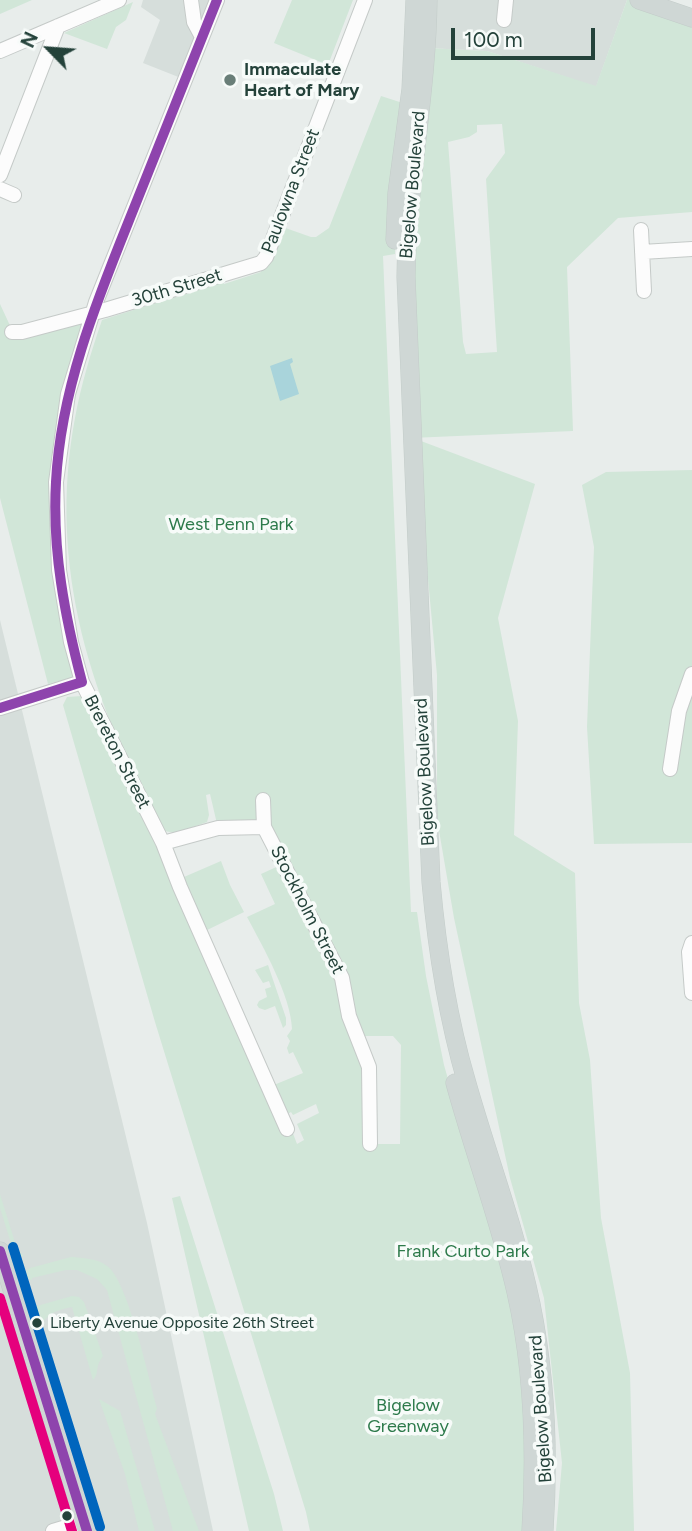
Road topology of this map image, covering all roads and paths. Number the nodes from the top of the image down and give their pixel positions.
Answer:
1 (119, 0) edge
2 (192, 0) edge
3 (365, 0) edge
4 (415, 0) edge
5 (428, 0) edge
6 (506, 0) edge
7 (639, 0) edge
8 (217, 1) edge
9 (692, 18) edge
10 (504, 20) dead end
11 (58, 26) junction
12 (202, 37) junction
13 (0, 51) edge
14 (0, 175) edge
15 (641, 230) dead end
16 (692, 249) edge
17 (642, 252) junction
18 (261, 264) joint
19 (644, 291) dead end
20 (93, 313) junction
21 (12, 332) dead end
22 (692, 674) edge
23 (82, 682) junction
24 (0, 708) edge
25 (670, 769) dead end
26 (263, 800) dead end
27 (264, 827) junction
28 (163, 843) junction
29 (692, 943) edge
30 (692, 993) edge
31 (287, 1129) dead end
32 (370, 1144) dead end
33 (0, 1251) edge
34 (8, 1302) edge
35 (85, 1526) edge
36 (53, 1531) edge
37 (531, 1531) edge
38 (544, 1531) edge

1 - 11 street
2 - 8 street
2 - 12 street
3 - 18 street, Paulowna Street
4 - 37 main road, Bigelow Boulevard
5 - 38 main road, Bigelow Boulevard
6 - 10 street
7 - 9 main road
8 - 12 street, Brereton Street
11 - 13 street
11 - 14 street
12 - 20 street, Brereton Street
15 - 17 street
16 - 17 street
17 - 19 street
18 - 20 street, 30th Street
20 - 21 street, 30th Street
20 - 23 street, Brereton Street
22 - 25 street
23 - 24 street
23 - 28 street, Brereton Street
26 - 27 street, Stockholm Street
27 - 28 street
27 - 32 street, Stockholm Street
28 - 31 street, Brereton Street
29 - 30 street
33 - 34 main road
34 - 35 main road
35 - 36 street

